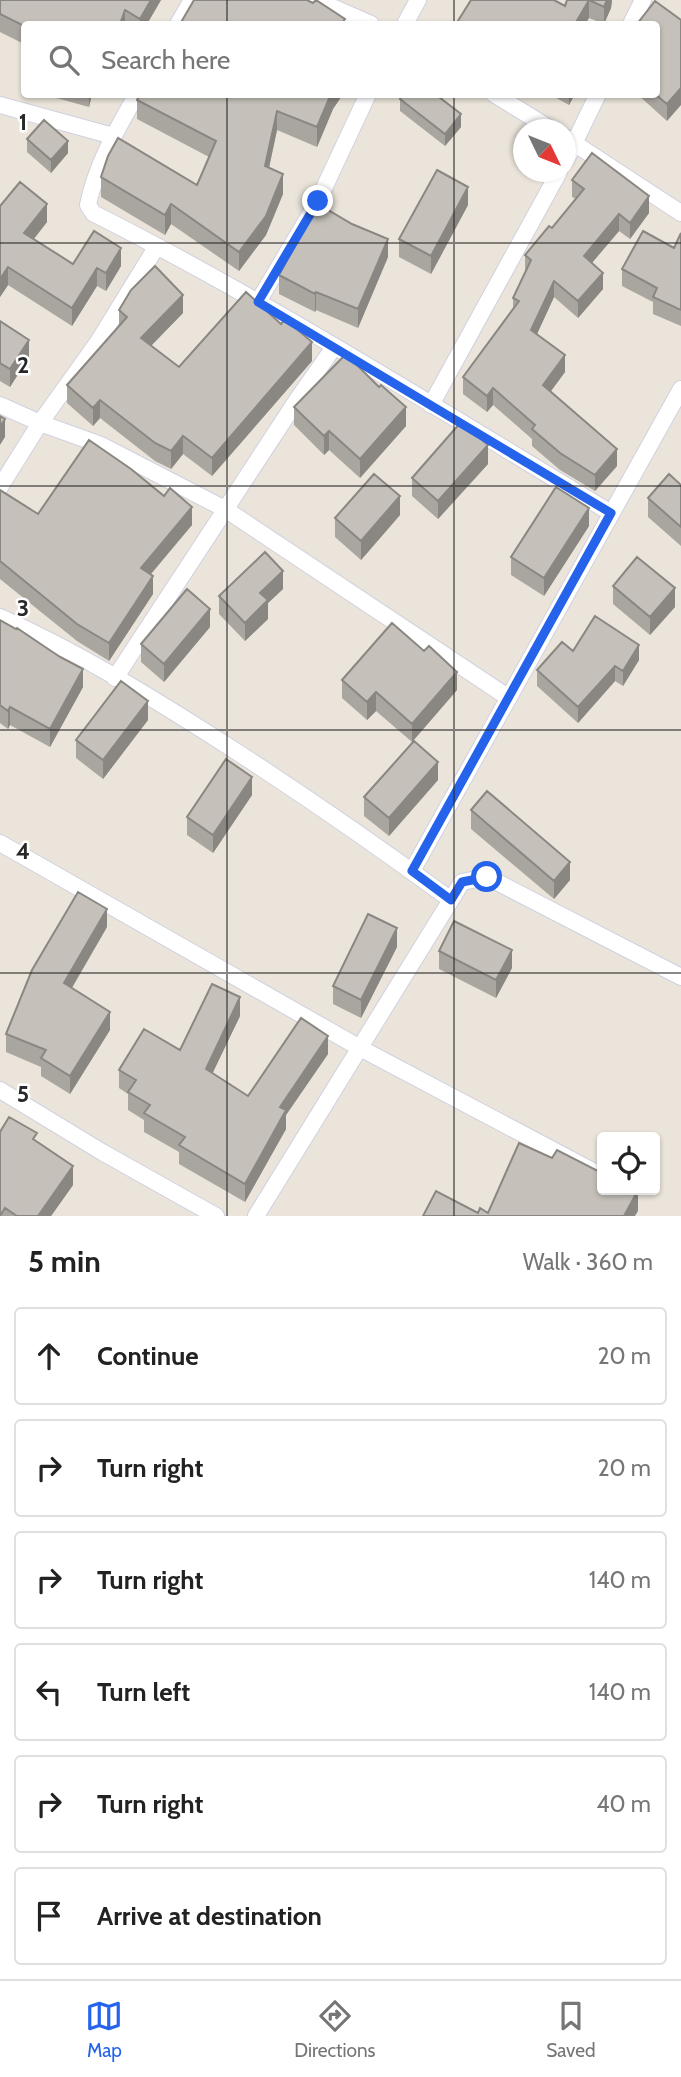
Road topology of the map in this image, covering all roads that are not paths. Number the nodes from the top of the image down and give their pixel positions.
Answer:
1 (192, 0) edge
2 (316, 0) edge
3 (418, 0) edge
4 (643, 0) edge
5 (180, 21) edge
6 (364, 21) edge
7 (407, 21) edge
8 (632, 21) edge
9 (135, 98) edge
10 (366, 98) edge
11 (500, 98) edge
12 (596, 98) edge
13 (0, 106) edge
14 (534, 119) edge
15 (576, 131) edge
16 (113, 136) junction
17 (576, 145) edge
18 (554, 182) edge
19 (681, 213) edge
20 (158, 246) junction
21 (258, 302) junction
22 (334, 347) junction
23 (681, 389) edge
24 (0, 405) edge
25 (431, 405) junction
26 (40, 423) junction
27 (0, 487) edge
28 (225, 509) junction
29 (611, 513) junction
30 (0, 617) edge
31 (115, 678) junction
32 (509, 698) junction
33 (0, 843) edge
34 (412, 871) junction
35 (451, 900) junction
36 (681, 977) edge
37 (360, 1048) junction
38 (0, 1090) edge
39 (597, 1173) edge
40 (192, 1210) edge
41 (216, 1216) edge
42 (256, 1216) edge

1 - 5 street
2 - 6 street
3 - 7 street
4 - 8 street
9 - 16 street
10 - 21 street
11 - 14 street
12 - 15 street
13 - 16 street
16 - 20 street
17 - 19 street
18 - 25 street
20 - 21 street
20 - 26 street
21 - 22 street
22 - 25 street
22 - 28 street
23 - 29 street
24 - 26 street
25 - 29 street
26 - 27 street
26 - 28 street
28 - 31 street
28 - 32 street
29 - 32 street
30 - 31 street
31 - 34 street
32 - 34 street
33 - 37 street
34 - 35 street
35 - 36 street
35 - 37 street
37 - 39 street
37 - 42 street
38 - 40 street
40 - 41 street

